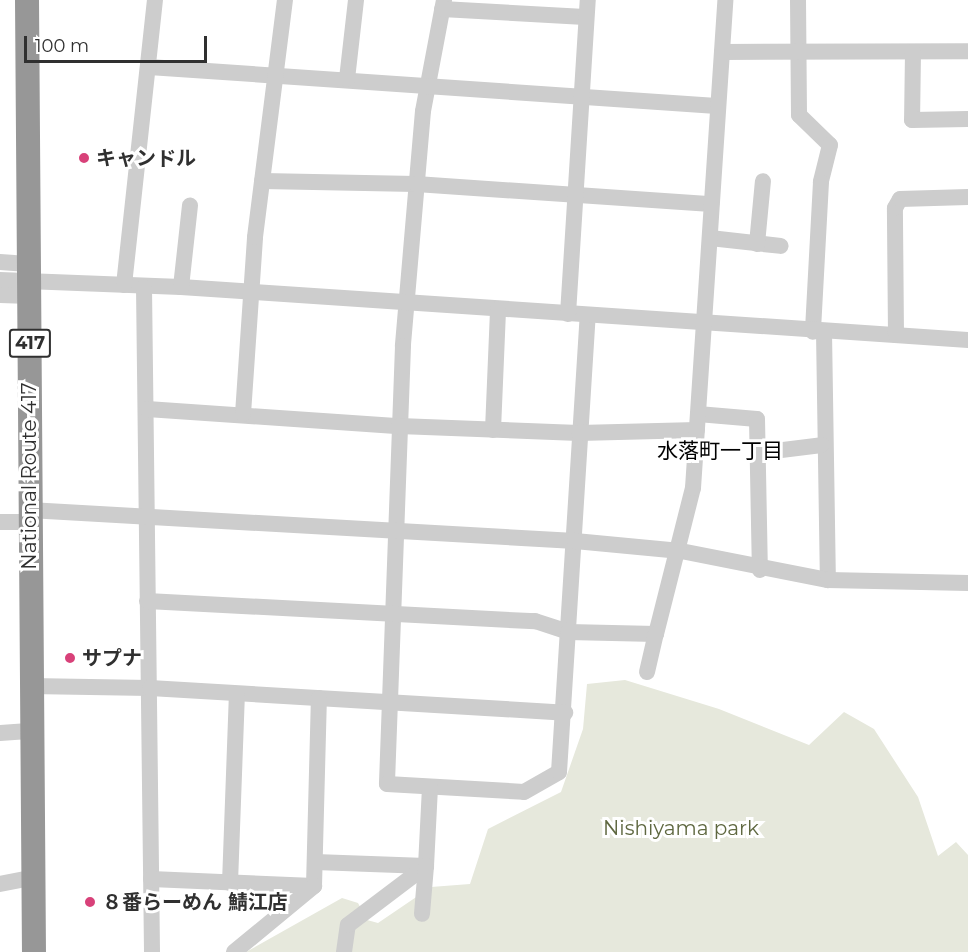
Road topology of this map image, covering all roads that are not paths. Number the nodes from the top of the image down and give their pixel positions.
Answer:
1 (27, 0) edge
2 (155, 0) edge
3 (285, 0) edge
4 (356, 0) edge
5 (588, 0) edge
6 (725, 0) edge
7 (798, 0) edge
8 (443, 4) edge
9 (585, 17) junction
10 (968, 51) edge
11 (722, 52) junction
12 (798, 52) junction
13 (913, 52) junction
14 (149, 67) junction
15 (277, 75) junction
16 (347, 79) junction
17 (428, 84) junction
18 (579, 97) junction
19 (717, 106) junction
20 (968, 119) edge
21 (763, 181) dead end
22 (262, 182) junction
23 (416, 184) junction
24 (575, 196) junction
25 (968, 197) edge
26 (711, 204) junction
27 (190, 205) dead end
28 (710, 238) junction
29 (757, 244) junction
30 (781, 246) dead end
31 (0, 262) edge
32 (0, 280) edge
33 (30, 281) junction
34 (124, 285) junction
35 (180, 286) junction
36 (144, 287) junction
37 (251, 291) junction
38 (0, 295) edge
39 (406, 303) junction
40 (498, 309) junction
41 (568, 314) junction
42 (588, 315) junction
43 (706, 324) junction
44 (819, 332) junction
45 (897, 336) junction
46 (968, 340) edge
47 (147, 409) junction
48 (243, 414) junction
49 (697, 422) junction
50 (399, 426) junction
51 (493, 430) junction
52 (579, 433) junction
53 (822, 445) junction
54 (758, 453) junction
55 (149, 514) junction
56 (29, 516) junction
57 (0, 522) edge
58 (397, 531) junction
59 (575, 540) junction
60 (681, 551) junction
61 (760, 570) junction
62 (828, 580) junction
63 (968, 583) edge
64 (147, 602) junction
65 (392, 615) junction
66 (568, 632) junction
67 (656, 634) junction
68 (647, 672) dead end
69 (30, 686) junction
70 (150, 688) junction
71 (237, 694) junction
72 (319, 698) junction
73 (391, 702) junction
74 (565, 713) junction
75 (32, 731) junction
76 (0, 733) edge
77 (430, 787) junction
78 (315, 862) junction
79 (426, 866) junction
80 (32, 878) junction
81 (151, 879) junction
82 (230, 883) junction
83 (0, 884) edge
84 (314, 886) junction
85 (422, 914) dead end
86 (34, 952) edge
87 (152, 952) edge
88 (234, 952) edge
89 (344, 952) edge

1 - 33 highway, National Route 417 / 417
2 - 14 street
3 - 15 street
4 - 16 street
5 - 9 street
6 - 11 street
7 - 12 street
8 - 9 street
8 - 17 street
9 - 18 street
10 - 13 street
11 - 12 street
11 - 19 street
12 - 13 street
12 - 44 street
13 - 20 street
14 - 15 street
14 - 34 street
15 - 16 street
15 - 22 street
16 - 17 street
17 - 18 street
17 - 23 street
18 - 19 street
18 - 24 street
19 - 26 street
21 - 29 street
22 - 23 street
22 - 37 street
23 - 24 street
23 - 39 street
24 - 26 street
24 - 41 street
25 - 45 street
26 - 28 street
27 - 35 street
28 - 29 street
28 - 43 street
29 - 30 street
31 - 33 street
32 - 33 street
33 - 34 street
33 - 38 street
33 - 56 highway, National Route 417 / 417
34 - 36 street
35 - 36 street
35 - 37 street
36 - 47 street
37 - 39 street
37 - 48 street
39 - 40 street
39 - 50 street
40 - 41 street
40 - 51 street
41 - 42 street
42 - 43 street
42 - 52 street
43 - 44 street
43 - 49 street
44 - 45 street
44 - 53 street
45 - 46 street
47 - 48 street
47 - 55 street
48 - 50 street
49 - 52 street
49 - 54 street
49 - 60 street
50 - 51 street
50 - 58 street
51 - 52 street
52 - 59 street
53 - 54 street
53 - 62 street
54 - 61 street
55 - 56 street
55 - 58 street
55 - 64 street
56 - 57 street
56 - 69 highway, National Route 417 / 417
58 - 59 street
58 - 65 street
59 - 60 street
59 - 66 street
60 - 61 street
60 - 67 street
61 - 62 street
62 - 63 street
64 - 65 street
64 - 70 street
65 - 66 street
65 - 73 street
66 - 67 street
66 - 74 street
67 - 68 street
69 - 70 street
69 - 75 highway, National Route 417 / 417
70 - 71 street
70 - 81 street
71 - 72 street
71 - 82 street
72 - 73 street
72 - 78 street
73 - 74 street
73 - 77 street
74 - 77 street
75 - 76 street
75 - 80 highway, National Route 417 / 417
77 - 79 street
78 - 79 street
78 - 84 street
79 - 85 street
79 - 89 street
80 - 83 street
80 - 86 highway, National Route 417 / 417
81 - 82 street
81 - 87 street
82 - 84 street
84 - 88 street

